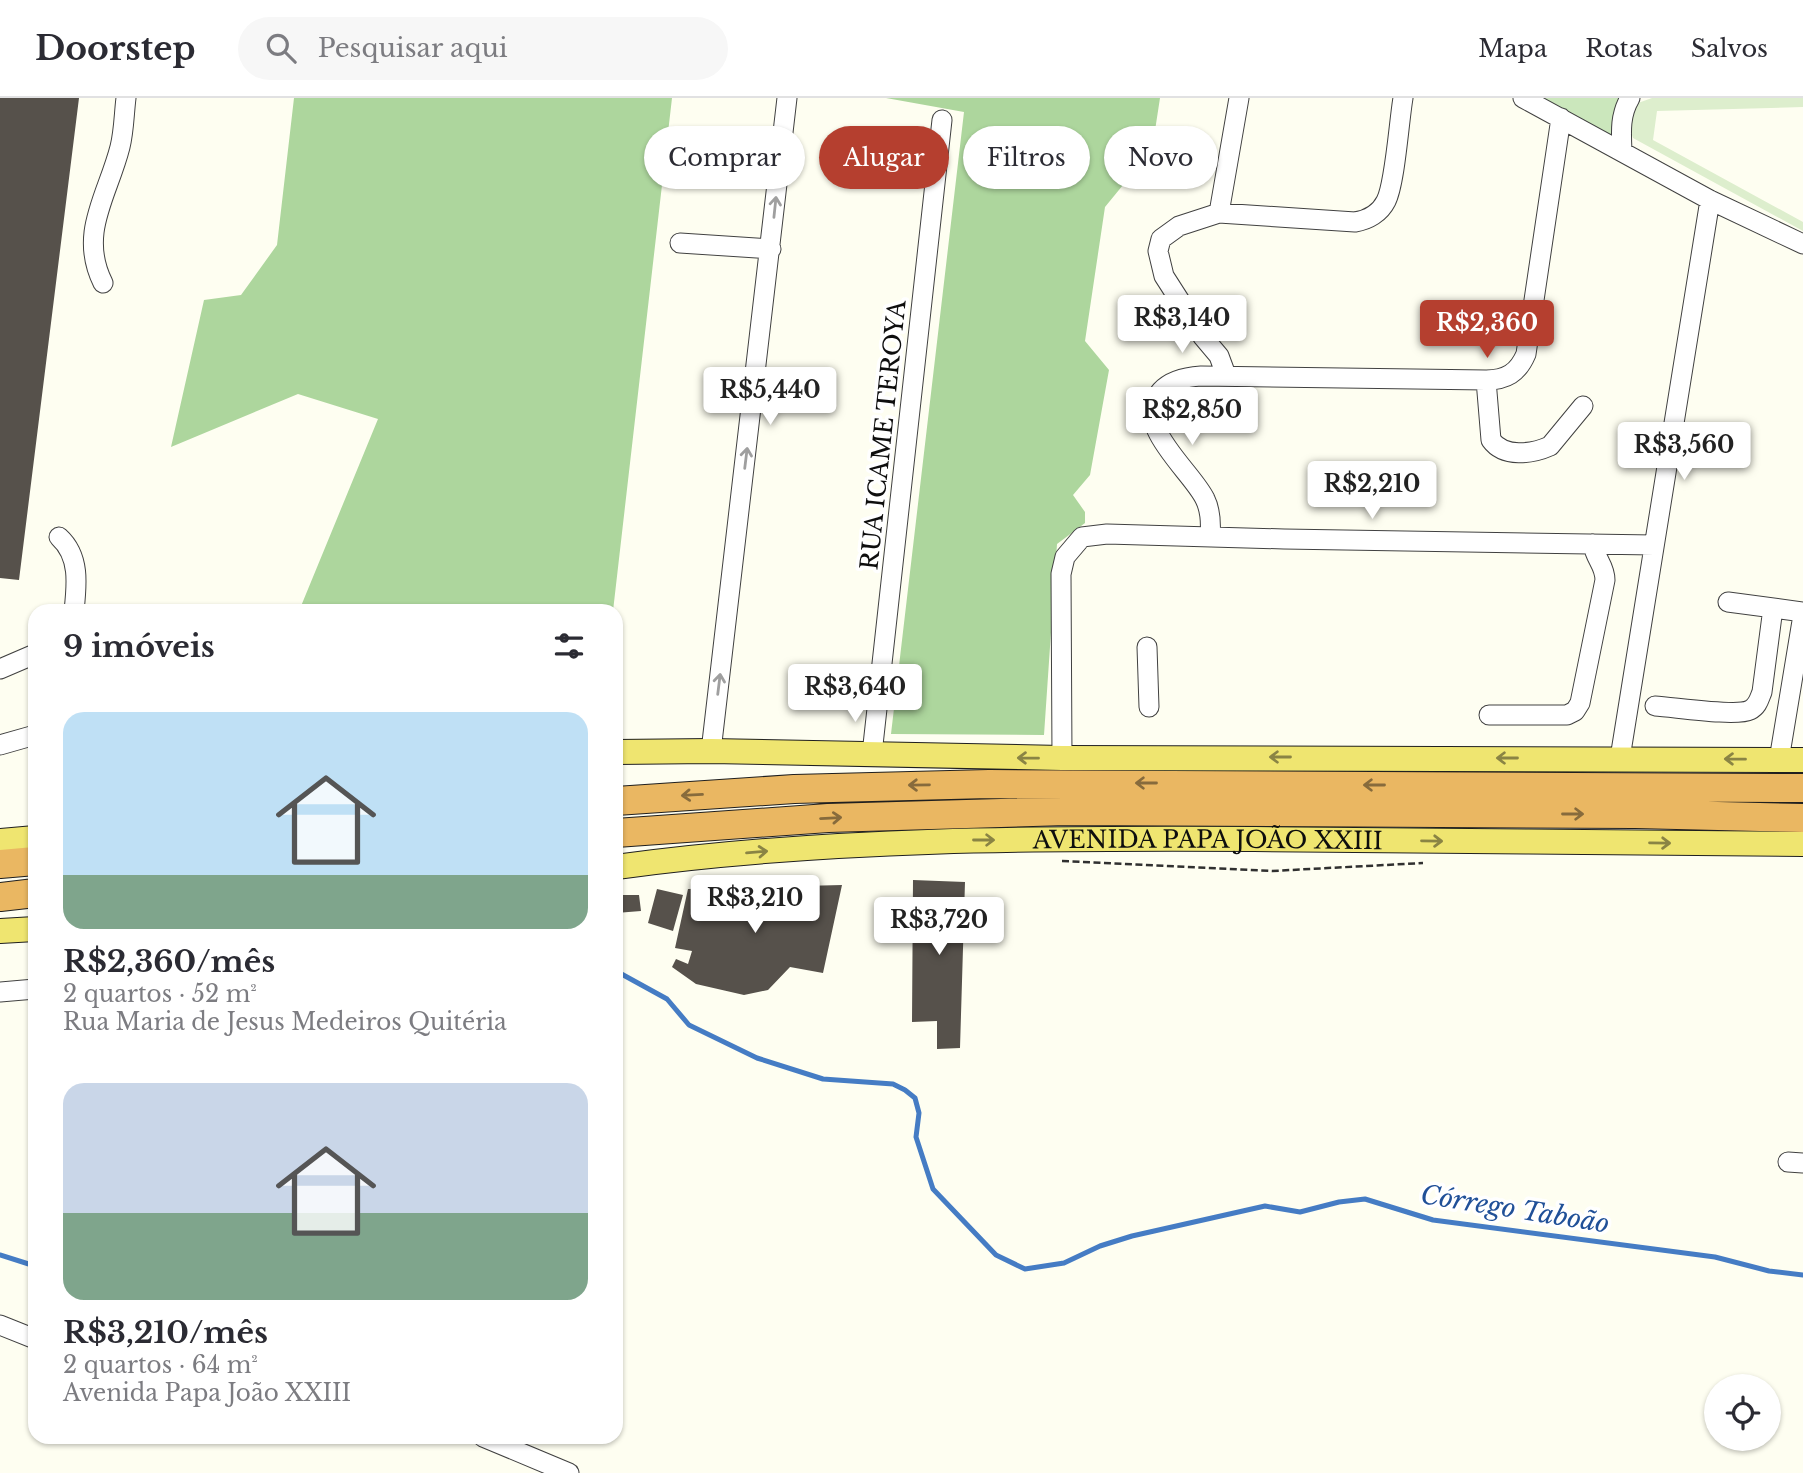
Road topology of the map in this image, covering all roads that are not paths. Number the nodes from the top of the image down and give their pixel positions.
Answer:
1 (127, 98) edge
2 (788, 98) edge
3 (1239, 98) edge
4 (1403, 98) edge
5 (1523, 98) edge
6 (1630, 98) edge
7 (1561, 118) junction
8 (942, 120) dead end
9 (1622, 150) junction
10 (1710, 200) junction
11 (1219, 213) junction
12 (680, 243) dead end
13 (1803, 244) edge
14 (771, 248) junction
15 (103, 283) dead end
16 (1203, 337) junction
17 (1226, 375) junction
18 (1200, 376) junction
19 (1486, 380) junction
20 (1583, 405) dead end
21 (59, 537) dead end
22 (1210, 537) junction
23 (1593, 544) junction
24 (1654, 545) junction
25 (1728, 603) dead end
26 (75, 604) edge
27 (1773, 608) junction
28 (1803, 613) edge
29 (1147, 647) dead end
30 (28, 657) edge
31 (0, 670) edge
32 (1655, 706) dead end
33 (1149, 707) dead end
34 (1489, 715) dead end
35 (28, 737) edge
36 (0, 746) edge
37 (711, 751) junction
38 (623, 752) edge
39 (872, 754) junction
40 (1062, 758) junction
41 (1620, 758) junction
42 (1791, 760) edge
43 (1803, 788) edge
44 (1637, 800) junction
45 (623, 801) edge
46 (1803, 818) edge
47 (623, 833) edge
48 (28, 839) edge
49 (0, 841) edge
50 (1803, 844) edge
51 (28, 862) edge
52 (0, 864) edge
53 (623, 866) edge
54 (28, 895) edge
55 (0, 897) edge
56 (28, 929) edge
57 (0, 931) edge
58 (28, 990) edge
59 (0, 992) edge
60 (0, 1325) edge
61 (28, 1336) edge
62 (500, 1444) edge
63 (569, 1473) edge

1 - 15 street
14 -> 2 street
3 - 11 street
4 - 11 street
5 - 7 street
6 - 9 street
7 - 9 street
7 - 19 street
8 - 39 street, RUA ICAME TEROYA
9 - 10 street
10 - 13 street
10 - 24 street
11 - 16 street
12 - 14 street
37 -> 14 street
16 - 17 street
16 - 18 street
17 - 18 street
17 - 19 street
18 - 22 street
19 - 20 street
21 - 26 street
22 - 23 street
22 - 40 street
23 - 24 street
23 - 34 street
24 - 41 street
25 - 27 street
27 - 28 street
27 - 32 street
28 - 42 street
29 - 33 street
30 - 31 street
35 - 36 street
37 - 38 main road
37 - 39 main road
40 -> 39 main road
41 -> 40 main road
42 -> 41 main road
43 - 44 highway, AVENIDA PAPA JOÃO XXIII
44 -> 45 highway, AVENIDA PAPA JOÃO XXIII
44 - 46 highway, AVENIDA PAPA JOÃO XXIII
47 -> 44 highway, AVENIDA PAPA JOÃO XXIII
48 - 49 main road
53 -> 50 main road, AVENIDA PAPA JOÃO XXIII
51 - 52 highway
54 - 55 highway
56 - 57 main road
58 - 59 street
60 - 61 street
62 - 63 street

